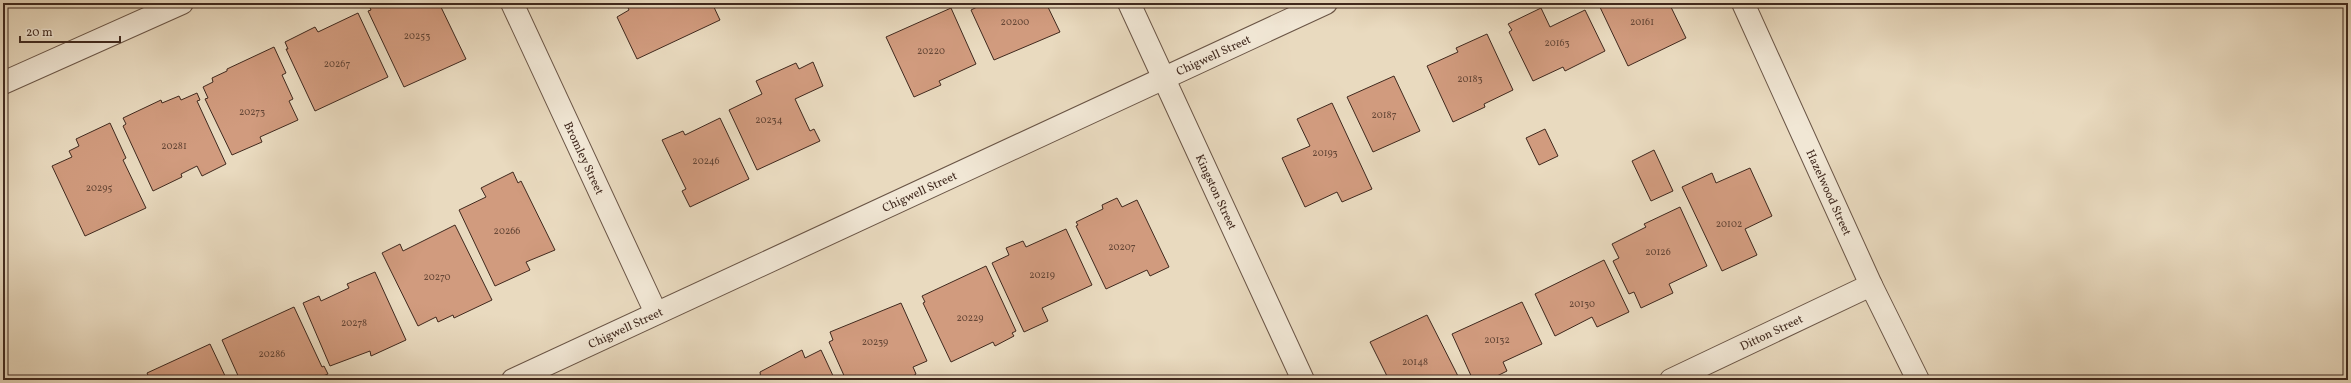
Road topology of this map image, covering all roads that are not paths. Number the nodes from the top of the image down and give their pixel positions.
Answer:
1 (182, 3) edge
2 (512, 3) edge
3 (1129, 3) edge
4 (1326, 3) edge
5 (1743, 3) edge
6 (1164, 78) junction
7 (3, 83) edge
8 (1871, 285) junction
9 (656, 313) junction
10 (513, 380) edge
11 (1303, 380) edge
12 (1671, 380) edge
13 (1918, 380) edge

1 - 7 street
2 - 9 street, Bromley Street
3 - 6 street, Kingston Street
4 - 6 street, Chigwell Street
5 - 8 street, Hazelwood Street
6 - 9 street, Chigwell Street
6 - 11 street, Kingston Street
8 - 12 street, Ditton Street
8 - 13 street, Hazelwood Street
9 - 10 street, Chigwell Street

